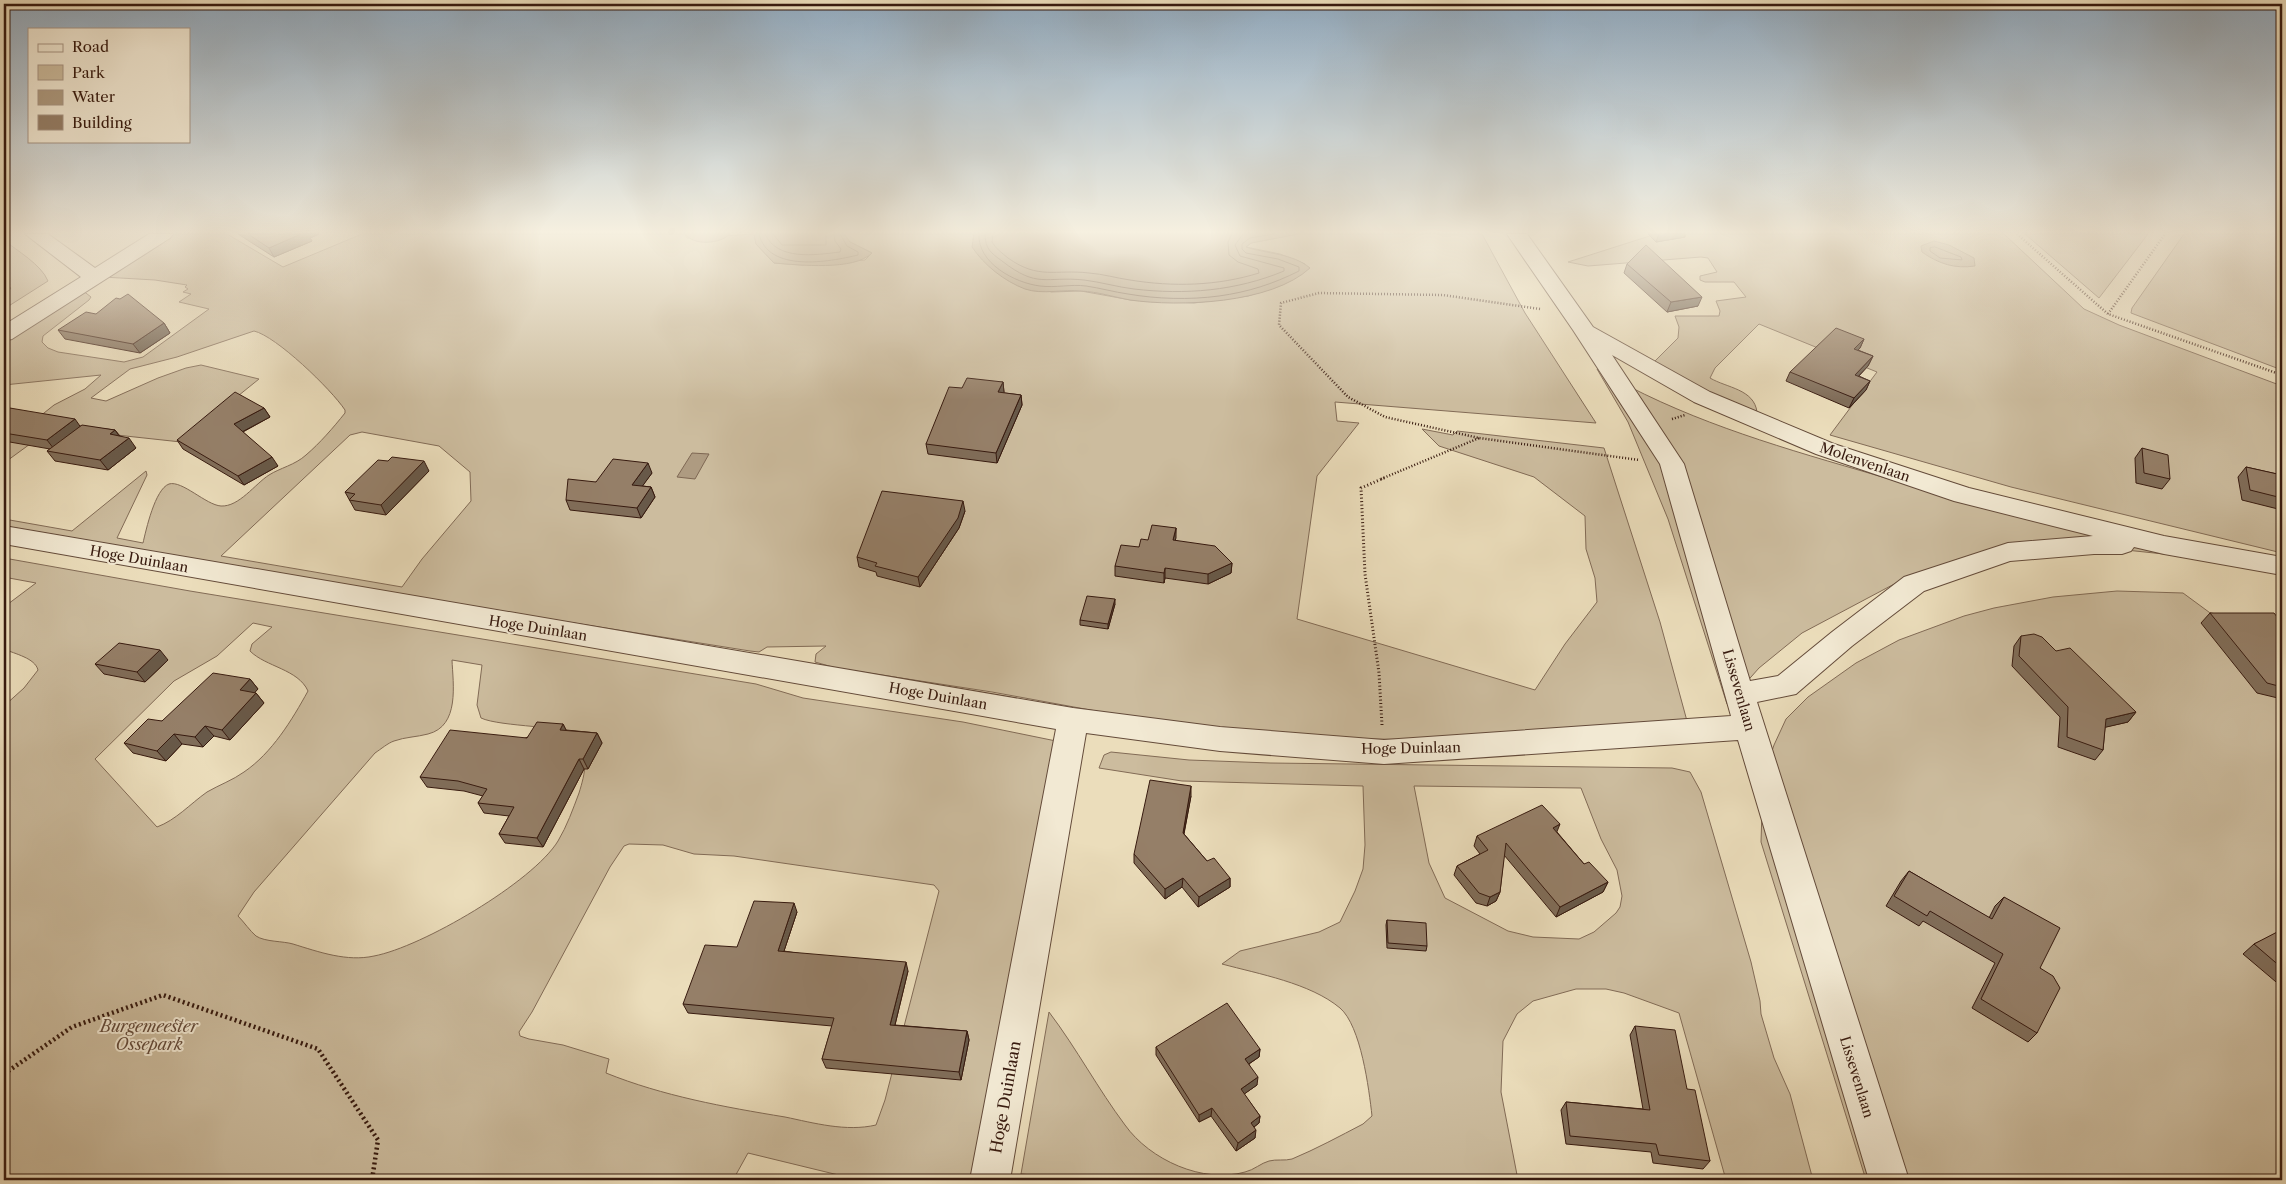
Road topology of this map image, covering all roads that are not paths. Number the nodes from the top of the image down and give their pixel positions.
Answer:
1 (75, 289) edge
2 (1555, 289) edge
3 (1577, 321) junction
4 (4, 334) edge
5 (4, 536) edge
6 (2164, 545) junction
7 (2282, 566) edge
8 (1740, 694) junction
9 (1073, 720) junction
10 (1750, 727) junction
11 (990, 1180) edge
12 (1889, 1180) edge

1 - 4 street
2 - 3 street, Lissevenlaan
3 - 6 street, Molenvenlaan
3 - 8 street, Lissevenlaan
5 - 9 street, Hoge Duinlaan
6 - 7 street, Molenvenlaan
6 - 8 street, Molenvenlaan
8 - 10 street, Lissevenlaan
9 - 10 street, Hoge Duinlaan
9 - 11 street, Hoge Duinlaan
10 - 12 street, Lissevenlaan

